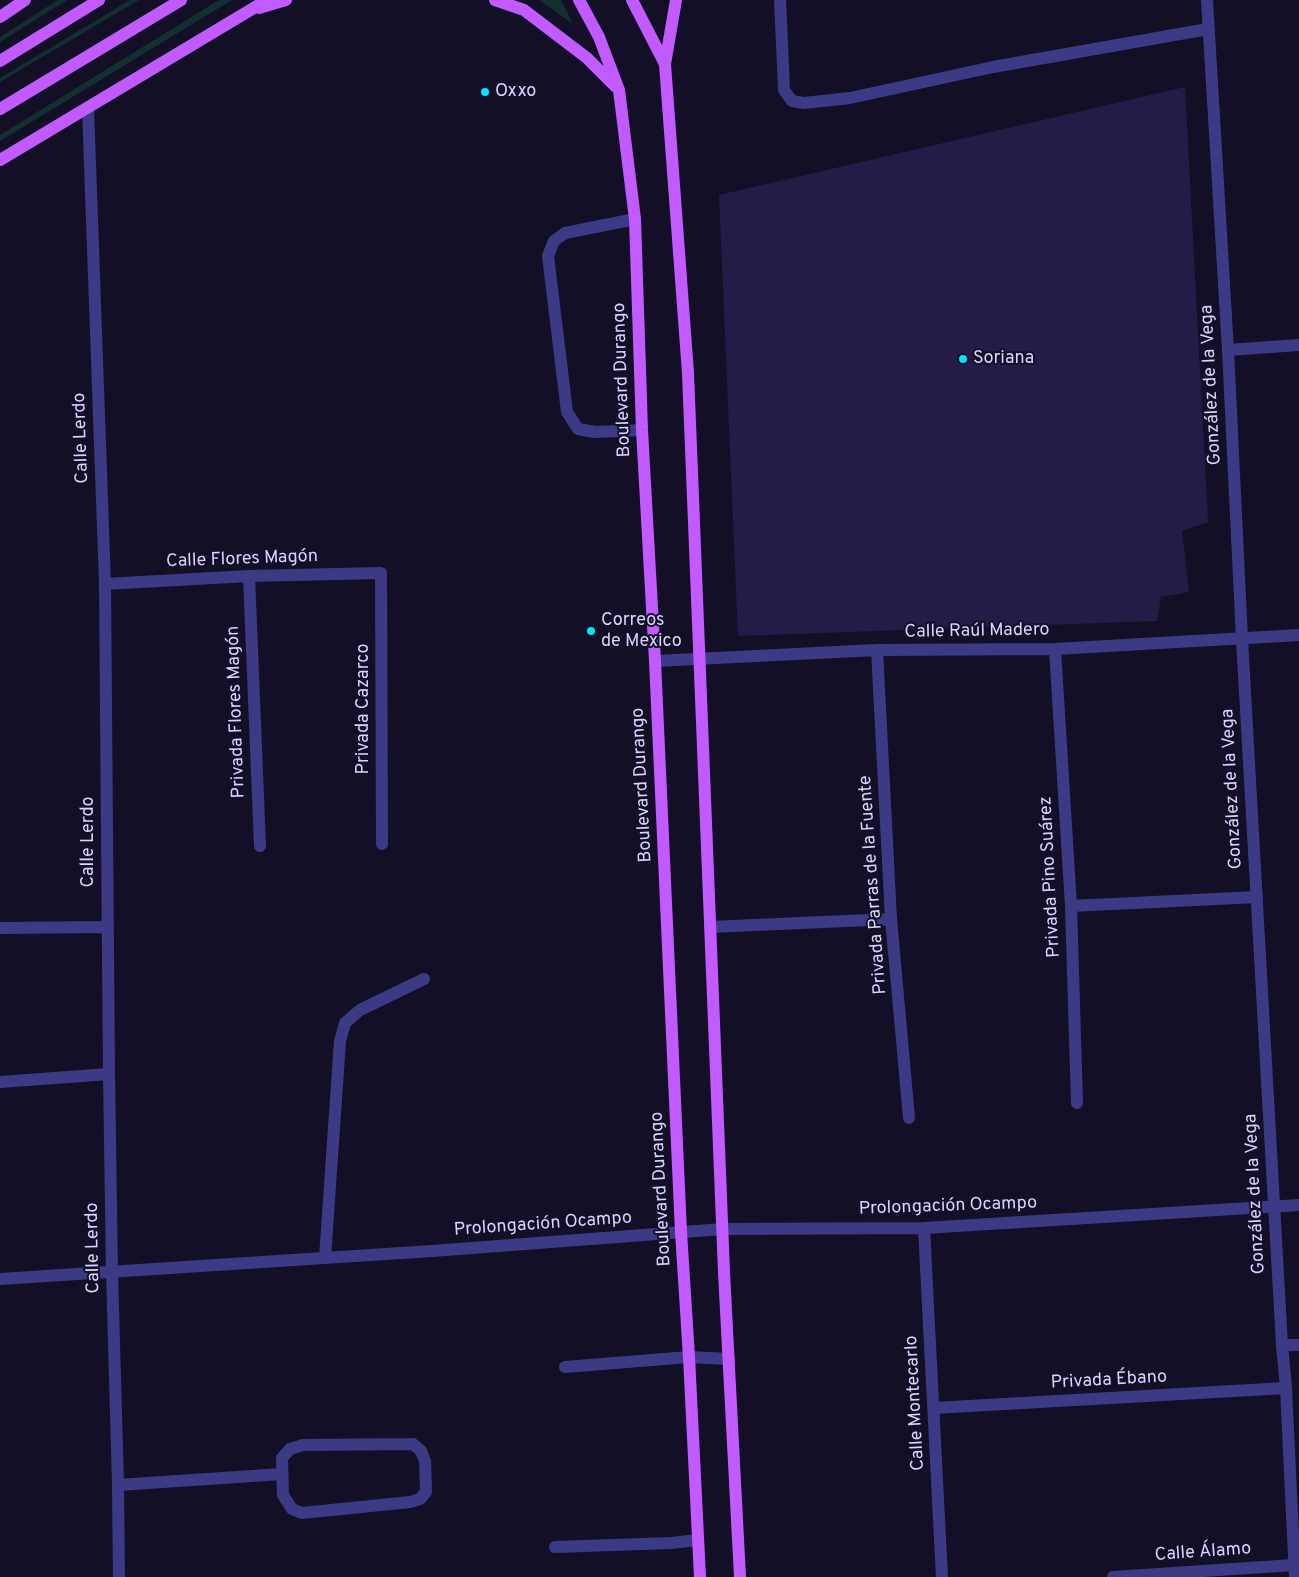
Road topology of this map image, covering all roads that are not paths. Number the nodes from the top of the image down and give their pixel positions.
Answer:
1 (25, 0) edge
2 (99, 0) edge
3 (180, 0) edge
4 (267, 0) edge
5 (286, 0) edge
6 (495, 0) edge
7 (579, 0) edge
8 (632, 0) edge
9 (676, 0) edge
10 (780, 0) edge
11 (1207, 0) edge
12 (247, 12) junction
13 (0, 16) edge
14 (1208, 29) junction
15 (0, 61) edge
16 (665, 64) junction
17 (620, 90) junction
18 (88, 108) junction
19 (0, 109) edge
20 (0, 160) edge
21 (636, 219) junction
22 (1299, 345) edge
23 (1228, 350) junction
24 (642, 430) junction
25 (381, 572) joint
26 (249, 576) junction
27 (105, 584) junction
28 (1299, 635) edge
29 (1242, 638) junction
30 (1055, 649) junction
31 (877, 650) junction
32 (698, 659) junction
33 (655, 662) junction
34 (382, 844) dead end
35 (260, 846) dead end
36 (1257, 897) junction
37 (1071, 906) junction
38 (891, 919) junction
39 (710, 926) junction
40 (107, 927) junction
41 (0, 928) edge
42 (424, 979) dead end
43 (108, 1074) junction
44 (0, 1082) edge
45 (1077, 1103) dead end
46 (909, 1118) dead end
47 (1299, 1206) edge
48 (1275, 1207) junction
49 (924, 1228) junction
50 (723, 1229) junction
51 (681, 1232) junction
52 (325, 1258) junction
53 (112, 1272) junction
54 (0, 1278) edge
55 (1282, 1344) junction
56 (1299, 1345) edge
57 (689, 1356) junction
58 (729, 1359) junction
59 (565, 1368) dead end
60 (1286, 1388) junction
61 (934, 1408) junction
62 (282, 1474) junction
63 (118, 1485) junction
64 (697, 1540) junction
65 (555, 1547) dead end
66 (1295, 1571) edge
67 (119, 1577) edge
68 (700, 1577) edge
69 (740, 1577) edge
70 (942, 1577) edge
71 (1113, 1577) edge

1 - 13 main road
2 - 15 main road
3 - 19 main road
4 - 12 main road
5 - 12 main road
6 - 17 main road
7 - 17 main road, Boulevard Durango
8 - 16 main road
9 - 16 main road
10 - 14 street
11 - 14 street, González de la Vega
12 - 18 main road
14 - 23 street, González de la Vega
16 - 32 main road
17 - 21 main road, Boulevard Durango
18 - 20 main road
18 - 27 street, Calle Lerdo
21 - 24 main road, Boulevard Durango
21 - 24 street
22 - 23 street
23 - 29 street, González de la Vega
24 - 33 main road, Boulevard Durango
25 - 26 street, Calle Flores Magón
25 - 34 street, Privada Cazarco
26 - 27 street, Calle Flores Magón
26 - 35 street, Privada Flores Magón
27 - 40 street, Calle Lerdo
28 - 29 street, Calle Raúl Madero
29 - 30 street, Calle Raúl Madero
29 - 36 street, González de la Vega
30 - 31 street, Calle Raúl Madero
30 - 37 street, Privada Pino Suárez
31 - 32 street, Calle Raúl Madero
31 - 38 street, Privada Parras de la Fuente
32 - 33 street, Calle Raúl Madero
32 - 39 main road
33 - 51 main road, Boulevard Durango
36 - 37 street
36 - 48 street, González de la Vega
37 - 45 street, Privada Pino Suárez
38 - 39 street
38 - 46 street, Privada Parras de la Fuente
39 - 50 main road
40 - 41 street
40 - 43 street, Calle Lerdo
42 - 52 street
43 - 44 street
43 - 53 street, Calle Lerdo
47 - 48 street, Prolongación Ocampo
48 - 49 street, Prolongación Ocampo
48 - 55 street, González de la Vega
49 - 50 street, Prolongación Ocampo
49 - 61 street, Calle Montecarlo
50 - 51 street, Prolongación Ocampo
50 - 58 main road
51 - 52 street, Prolongación Ocampo
51 - 57 main road, Boulevard Durango
52 - 53 street, Prolongación Ocampo
53 - 54 street, Prolongación Ocampo
53 - 63 street, Calle Lerdo
55 - 56 street
55 - 60 street, González de la Vega
57 - 58 street
57 - 59 street
57 - 64 main road, Boulevard Durango
58 - 69 main road
60 - 61 street, Privada Ébano
60 - 66 street, González de la Vega
61 - 70 street, Calle Montecarlo
62 - 62 street
62 - 63 street
63 - 67 street, Calle Lerdo
64 - 65 street
64 - 68 main road, Boulevard Durango
66 - 71 street, Calle Álamo

